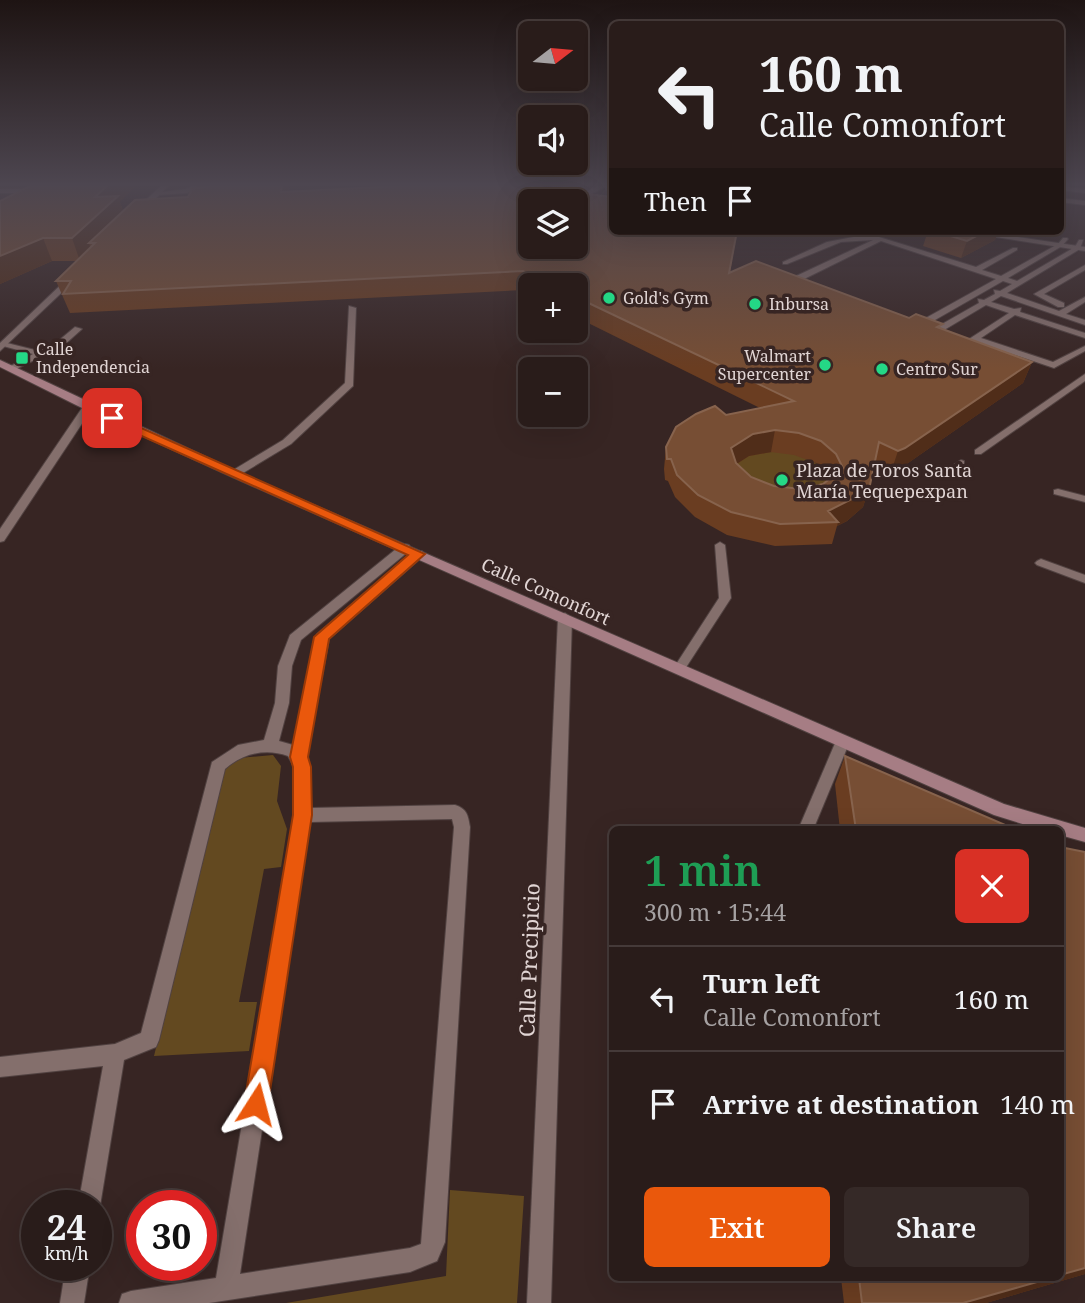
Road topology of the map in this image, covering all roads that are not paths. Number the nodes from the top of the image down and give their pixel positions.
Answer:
1 (822, 247) edge
2 (864, 247) edge
3 (904, 247) edge
4 (1054, 247) edge
5 (1079, 247) edge
6 (1015, 249) dead end
7 (785, 263) dead end
8 (1085, 267) edge
9 (80, 270) edge
10 (976, 270) junction
11 (1068, 277) junction
12 (1004, 279) junction
13 (1076, 280) dead end
14 (1017, 283) junction
15 (809, 289) edge
16 (986, 289) junction
17 (971, 297) junction
18 (993, 298) junction
19 (1085, 299) edge
20 (352, 308) dead end
21 (1069, 309) junction
22 (1018, 310) junction
23 (1060, 314) junction
24 (1085, 323) edge
25 (905, 324) edge
26 (915, 328) junction
27 (78, 329) dead end
28 (1085, 330) edge
29 (932, 334) junction
30 (1085, 337) edge
31 (975, 339) junction
32 (3, 346) edge
33 (1085, 348) edge
34 (1011, 351) joint
35 (41, 354) junction
36 (6, 366) edge
37 (1085, 377) edge
38 (88, 407) junction
39 (978, 452) dead end
40 (961, 463) dead end
41 (234, 474) junction
42 (941, 477) dead end
43 (1058, 492) dead end
44 (1085, 499) edge
45 (0, 538) edge
46 (720, 545) dead end
47 (412, 551) junction
48 (1041, 563) dead end
49 (1085, 579) edge
50 (565, 618) junction
51 (679, 669) junction
52 (843, 741) junction
53 (270, 745) junction
54 (299, 757) junction
55 (302, 815) junction
56 (807, 826) edge
57 (1054, 826) edge
58 (1064, 829) edge
59 (1085, 835) edge
60 (115, 1054) junction
61 (0, 1067) edge
62 (92, 1190) edge
63 (75, 1281) edge
64 (226, 1288) junction
65 (72, 1303) edge
66 (131, 1303) edge
67 (539, 1303) edge

1 - 7 lane
2 - 15 lane
3 - 10 lane
4 - 12 lane
5 - 14 lane
6 - 10 lane
8 - 11 lane
9 - 32 street
10 - 12 lane
11 - 13 lane
11 - 21 lane
12 - 14 lane
12 - 16 lane
14 - 18 lane
16 - 17 lane
16 - 18 lane
17 - 18 lane
17 - 26 lane
18 - 22 lane
18 - 23 lane
18 - 29 lane
19 - 21 lane
20 - 41 street
21 - 23 lane
22 - 28 lane
22 - 30 lane
22 - 31 lane
23 - 24 lane
25 - 26 lane
26 - 29 lane
27 - 35 lane
29 - 31 lane
31 - 34 lane
32 - 35 lane
33 - 34 lane
35 - 36 lane
36 - 38 main road, Calle Comonfort
37 - 39 lane
38 - 41 main road, Calle Comonfort
38 - 45 street
40 - 42 lane
41 - 47 main road, Calle Comonfort
43 - 44 lane
46 - 51 lane
47 - 50 main road, Calle Comonfort
47 - 53 street
47 - 54 street
48 - 49 lane
50 - 51 main road, Calle Comonfort
50 - 67 street, Calle Precipicio
51 - 52 main road, Calle Comonfort
52 - 56 lane
52 - 57 main road, Calle Comonfort
53 - 54 street
53 - 60 street
54 - 55 street
55 - 64 street
55 - 64 street
58 - 59 main road, Calle Comonfort
60 - 61 street
60 - 62 street
63 - 65 street
64 - 66 street

